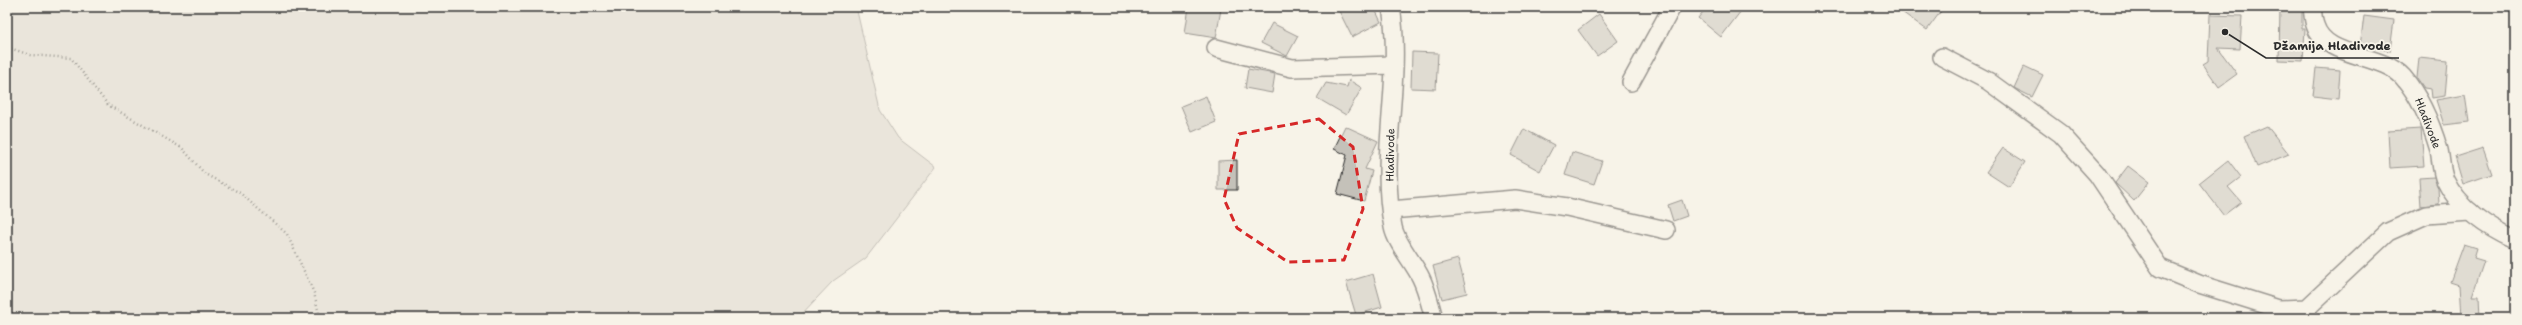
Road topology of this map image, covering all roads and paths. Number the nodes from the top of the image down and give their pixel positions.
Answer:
1 (1391, 7) edge
2 (1672, 7) edge
3 (2312, 7) edge
4 (7, 47) edge
5 (1216, 48) dead end
6 (1942, 57) dead end
7 (1394, 65) junction
8 (1631, 82) dead end
9 (1391, 210) junction
10 (2470, 212) junction
11 (1666, 230) dead end
12 (2515, 240) edge
13 (320, 318) edge
14 (1434, 318) edge

1 - 7 street, Hladivode
2 - 8 street
3 - 10 street, Hladivode
4 - 13 path
5 - 7 street
6 - 10 street
7 - 9 street, Hladivode
9 - 11 street
9 - 14 street, Hladivode
10 - 12 street, Hladivode

